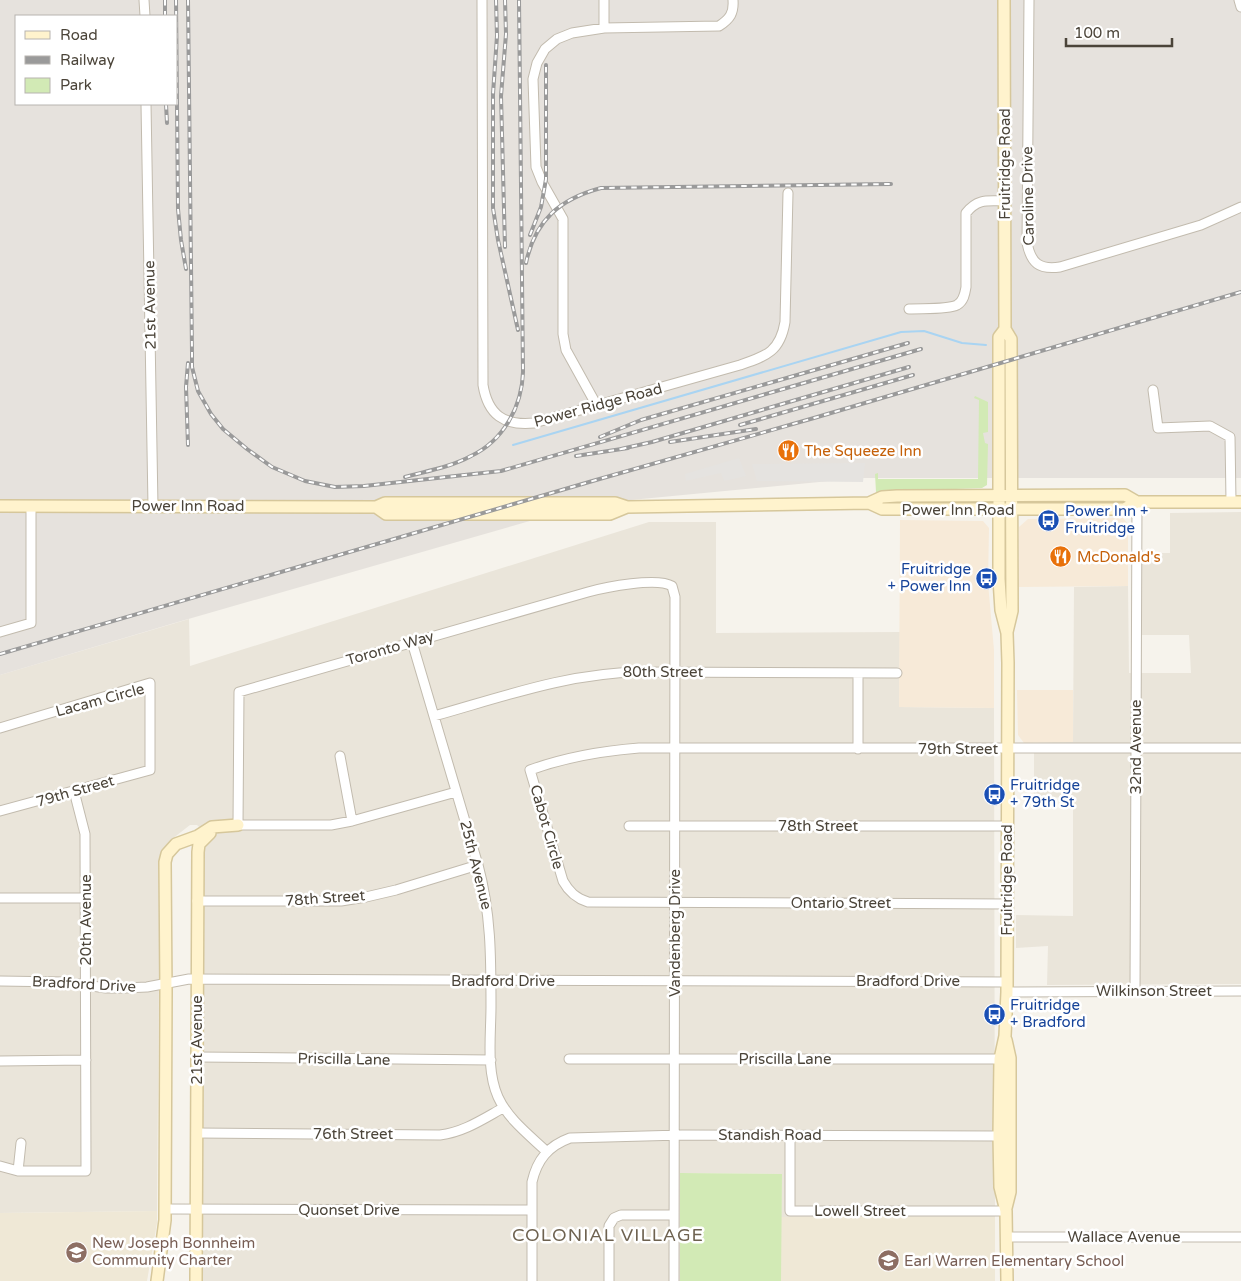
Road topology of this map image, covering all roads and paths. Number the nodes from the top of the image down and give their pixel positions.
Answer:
1 (144, 0) edge
2 (482, 0) edge
3 (604, 0) edge
4 (733, 0) edge
5 (1004, 0) edge
6 (1028, 0) edge
7 (1239, 0) edge
8 (1241, 7) edge
9 (145, 15) edge
10 (604, 28) junction
11 (146, 105) edge
12 (788, 193) dead end
13 (1005, 202) junction
14 (1241, 207) edge
15 (909, 309) dead end
16 (1153, 390) dead end
17 (598, 406) junction
18 (1005, 495) junction
19 (1236, 501) edge
20 (1137, 502) junction
21 (869, 503) junction
22 (0, 506) edge
23 (31, 506) junction
24 (153, 506) junction
25 (1005, 510) junction
26 (672, 586) joint
27 (0, 632) edge
28 (412, 642) junction
29 (675, 672) junction
30 (858, 673) junction
31 (897, 673) dead end
32 (434, 716) junction
33 (0, 728) edge
34 (675, 748) junction
35 (1136, 748) junction
36 (1241, 748) edge
37 (858, 749) junction
38 (1008, 749) junction
39 (340, 756) dead end
40 (150, 770) joint
41 (74, 791) junction
42 (456, 792) junction
43 (0, 811) edge
44 (352, 821) junction
45 (238, 825) junction
46 (220, 826) junction
47 (629, 826) dead end
48 (675, 826) junction
49 (1008, 826) junction
50 (170, 849) junction
51 (478, 865) junction
52 (198, 871) junction
53 (0, 898) edge
54 (86, 898) junction
55 (197, 901) junction
56 (675, 903) junction
57 (1008, 904) junction
58 (197, 980) junction
59 (491, 980) junction
60 (0, 981) edge
61 (674, 981) junction
62 (166, 983) junction
63 (86, 985) junction
64 (1007, 987) junction
65 (1136, 991) junction
66 (1241, 991) edge
67 (1005, 1036) junction
68 (197, 1057) junction
69 (569, 1059) dead end
70 (674, 1059) junction
71 (0, 1060) edge
72 (86, 1060) junction
73 (491, 1060) junction
74 (1000, 1060) junction
75 (504, 1108) junction
76 (197, 1134) junction
77 (790, 1135) junction
78 (674, 1136) junction
79 (999, 1136) junction
80 (21, 1143) dead end
81 (546, 1152) junction
82 (0, 1166) edge
83 (18, 1171) junction
84 (166, 1208) junction
85 (196, 1209) junction
86 (532, 1210) junction
87 (1006, 1211) junction
88 (674, 1214) junction
89 (1241, 1236) edge
90 (1007, 1237) junction
91 (156, 1281) edge
92 (196, 1281) edge
93 (532, 1281) edge
94 (609, 1281) edge
95 (674, 1281) edge
96 (1007, 1281) edge

1 - 9 street
2 - 17 street, Power Ridge Road
3 - 10 street
4 - 10 street
5 - 13 main road, Fruitridge Road
6 - 14 street, Caroline Drive
7 - 8 street
10 - 17 street
11 - 24 street, 21st Avenue
12 - 17 street, Power Ridge Road
13 - 15 street
13 - 18 main road, Fruitridge Road
16 - 19 street
18 - 20 main road, Power Inn Road
18 - 21 main road, Power Inn Road
18 - 25 main road, Fruitridge Road
19 - 20 main road, Power Inn Road
20 - 25 main road, Power Inn Road
20 - 35 street, 32nd Avenue
21 - 24 main road, Power Inn Road
21 - 25 main road, Power Inn Road
22 - 23 main road, Power Inn Road
23 - 24 main road, Power Inn Road
23 - 27 street
25 - 38 main road, Fruitridge Road
26 - 28 street, Toronto Way
26 - 29 street, Vandenberg Drive
28 - 32 street, 25th Avenue
28 - 45 street, Toronto Way
29 - 30 street, 80th Street
29 - 32 street, 80th Street
29 - 34 street, Vandenberg Drive
30 - 31 street, 80th Street
30 - 37 street
32 - 42 street, 25th Avenue
33 - 40 street, Lacam Circle
34 - 37 street, 79th Street
34 - 48 street, Vandenberg Drive
34 - 56 street, Cabot Circle
35 - 36 street, 79th Street
35 - 38 street, 79th Street
35 - 65 street, 32nd Avenue
37 - 38 street, 79th Street
38 - 49 main road, Fruitridge Road
39 - 44 street
40 - 41 street, 79th Street
41 - 43 street, 79th Street
41 - 54 street, 20th Avenue
42 - 44 street
42 - 51 street, 25th Avenue
44 - 45 street
45 - 46 main road
46 - 50 main road
46 - 52 main road, 21st Avenue
47 - 48 street, 78th Street
48 - 49 street, 78th Street
48 - 56 street, Vandenberg Drive
49 - 57 main road, Fruitridge Road
50 - 52 main road
50 - 62 main road, 21st Avenue
51 - 55 street, 78th Street
51 - 59 street, 25th Avenue
52 - 55 main road, 21st Avenue
53 - 54 street
54 - 63 street, 20th Avenue
55 - 58 main road, 21st Avenue
56 - 57 street, Ontario Street
56 - 61 street, Vandenberg Drive
57 - 64 main road, Fruitridge Road
58 - 59 street, Bradford Drive
58 - 62 street, Bradford Drive
58 - 68 main road, 21st Avenue
59 - 61 street, Bradford Drive
59 - 73 street, 25th Avenue
60 - 63 street, Bradford Drive
61 - 64 street, Bradford Drive
61 - 70 street, Vandenberg Drive
62 - 63 street, Bradford Drive
62 - 84 main road, 21st Avenue
63 - 72 street, 20th Avenue
64 - 65 street, Wilkinson Street
64 - 67 main road, Fruitridge Road
65 - 66 street, Wilkinson Street
67 - 74 main road, Fruitridge Road
67 - 87 main road, Fruitridge Road
68 - 73 street, Priscilla Lane
68 - 76 main road, 21st Avenue
69 - 70 street, Priscilla Lane
70 - 74 street, Priscilla Lane
70 - 78 street, Vandenberg Drive
71 - 72 street
72 - 83 street, 20th Avenue
73 - 75 street, 25th Avenue
74 - 79 main road, Fruitridge Road
75 - 76 street, 76th Street
75 - 81 street, 25th Avenue
76 - 85 main road, 21st Avenue
77 - 78 street, Standish Road
77 - 79 street, Standish Road
77 - 87 street, Lowell Street
78 - 81 street, Standish Road
78 - 88 street, Vandenberg Drive
79 - 87 main road, Fruitridge Road
80 - 83 street
81 - 86 street
82 - 83 street
84 - 85 street, Quonset Drive
84 - 91 main road, 21st Avenue
85 - 86 street, Quonset Drive
85 - 92 main road, 21st Avenue
86 - 93 street
87 - 90 main road, Fruitridge Road
88 - 94 street
88 - 95 street, Vandenberg Drive
89 - 90 street, Wallace Avenue
90 - 96 main road, Fruitridge Road

